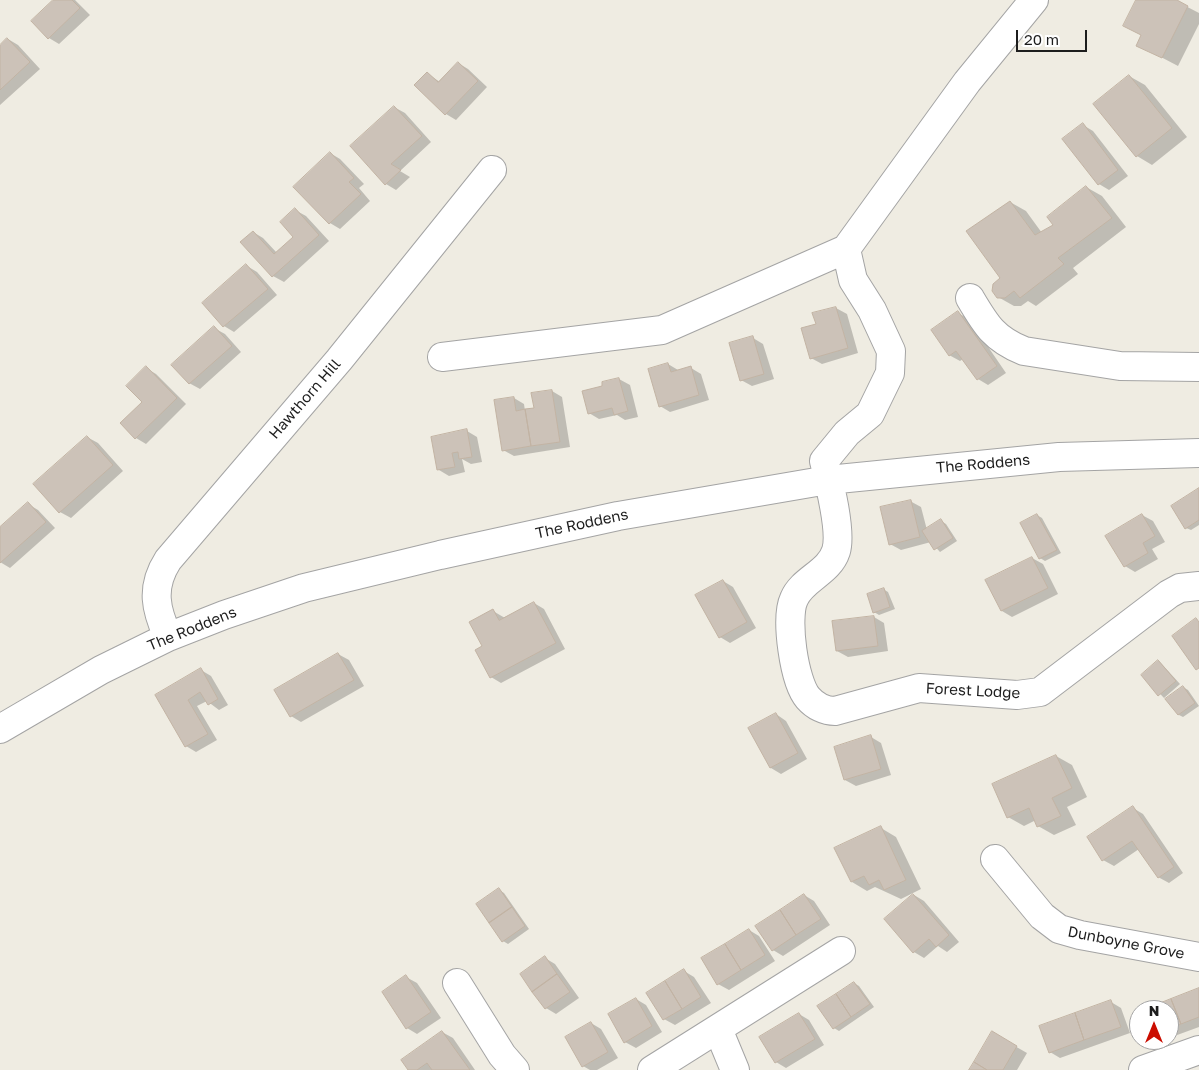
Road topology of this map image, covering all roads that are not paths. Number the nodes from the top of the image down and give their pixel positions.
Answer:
1 (1034, 0) edge
2 (492, 170) dead end
3 (846, 249) junction
4 (970, 298) dead end
5 (442, 357) dead end
6 (1199, 367) edge
7 (1199, 453) edge
8 (828, 480) junction
9 (1199, 586) edge
10 (168, 637) junction
11 (0, 729) edge
12 (995, 859) dead end
13 (841, 951) dead end
14 (1199, 957) edge
15 (457, 983) dead end
16 (718, 1029) junction
17 (1199, 1050) edge
18 (515, 1070) edge
19 (652, 1070) edge
20 (734, 1070) edge
21 (1143, 1070) edge

1 - 3 street
2 - 10 street, Hawthorn Hill
3 - 5 street
3 - 8 street, Forest Lodge
4 - 6 street
7 - 8 street, The Roddens
8 - 9 street, Forest Lodge
8 - 10 street, The Roddens
10 - 11 street, The Roddens
12 - 14 street, Dunboyne Grove
13 - 16 street
15 - 18 street
16 - 19 street
16 - 20 street
17 - 21 street

